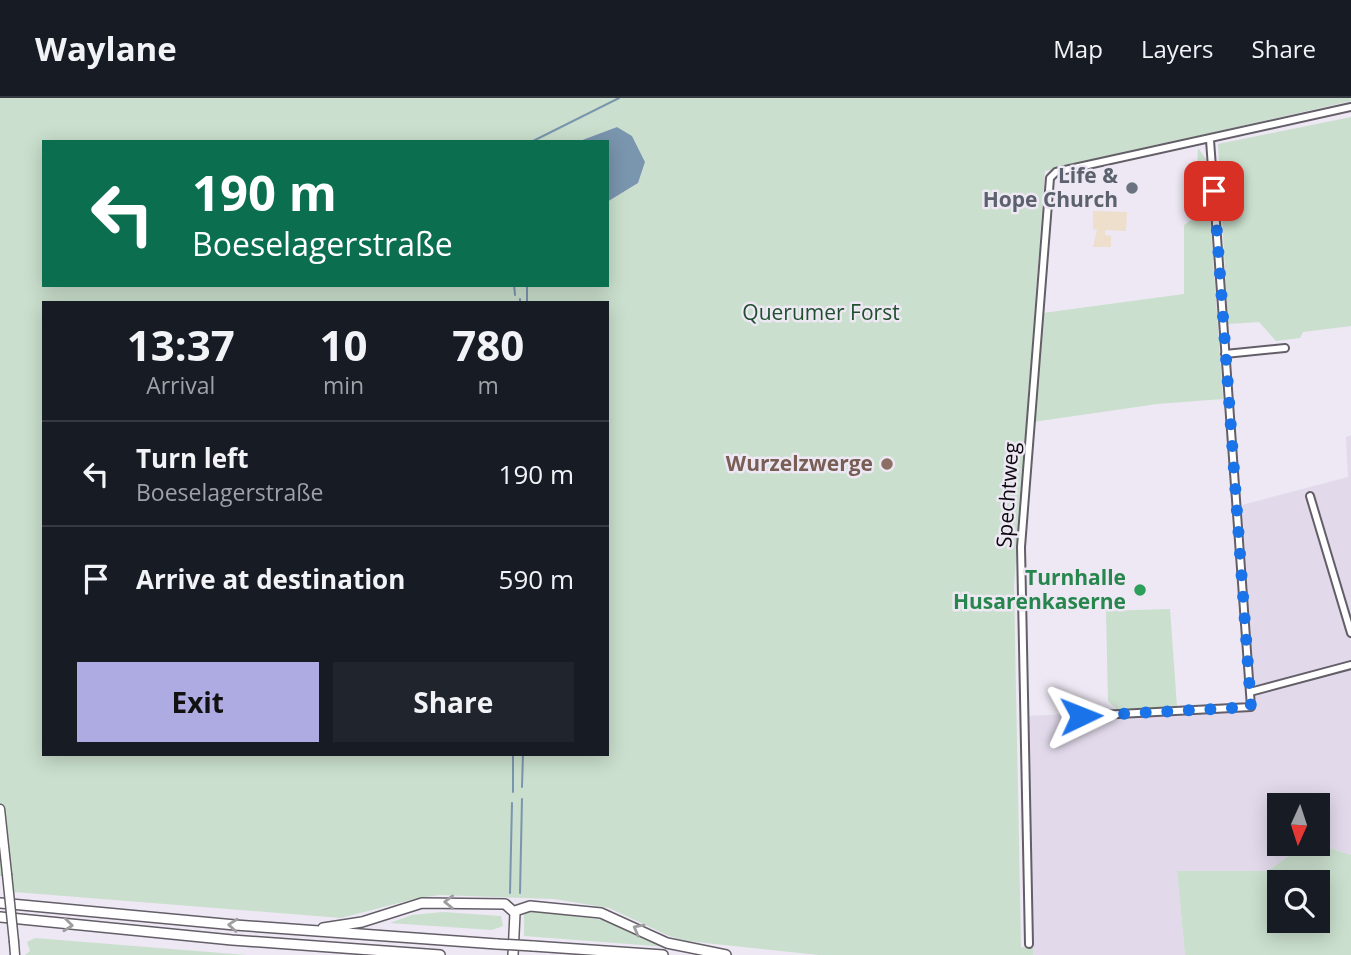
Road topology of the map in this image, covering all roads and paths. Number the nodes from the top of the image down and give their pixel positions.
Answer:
1 (1351, 107) edge
2 (1210, 140) junction
3 (1285, 348) dead end
4 (1225, 354) junction
5 (1310, 496) dead end
6 (1351, 633) edge
7 (1351, 665) edge
8 (1250, 692) junction
9 (1081, 716) dead end
10 (0, 809) edge
11 (0, 903) edge
12 (514, 911) junction
13 (0, 918) edge
14 (301, 930) junction
15 (1029, 944) dead end
16 (15, 955) edge
17 (440, 955) edge
18 (513, 955) edge
19 (663, 955) edge
20 (726, 955) edge

1 - 2 street
2 - 4 street
2 - 15 street, Spechtweg
3 - 4 street
4 - 8 street
5 - 6 street
7 - 8 street
8 - 9 street
10 - 16 main road, bridge
14 -> 11 highway
12 -> 14 highway
12 - 18 highway
20 -> 12 highway
13 -> 17 highway
14 - 19 highway, bridge

